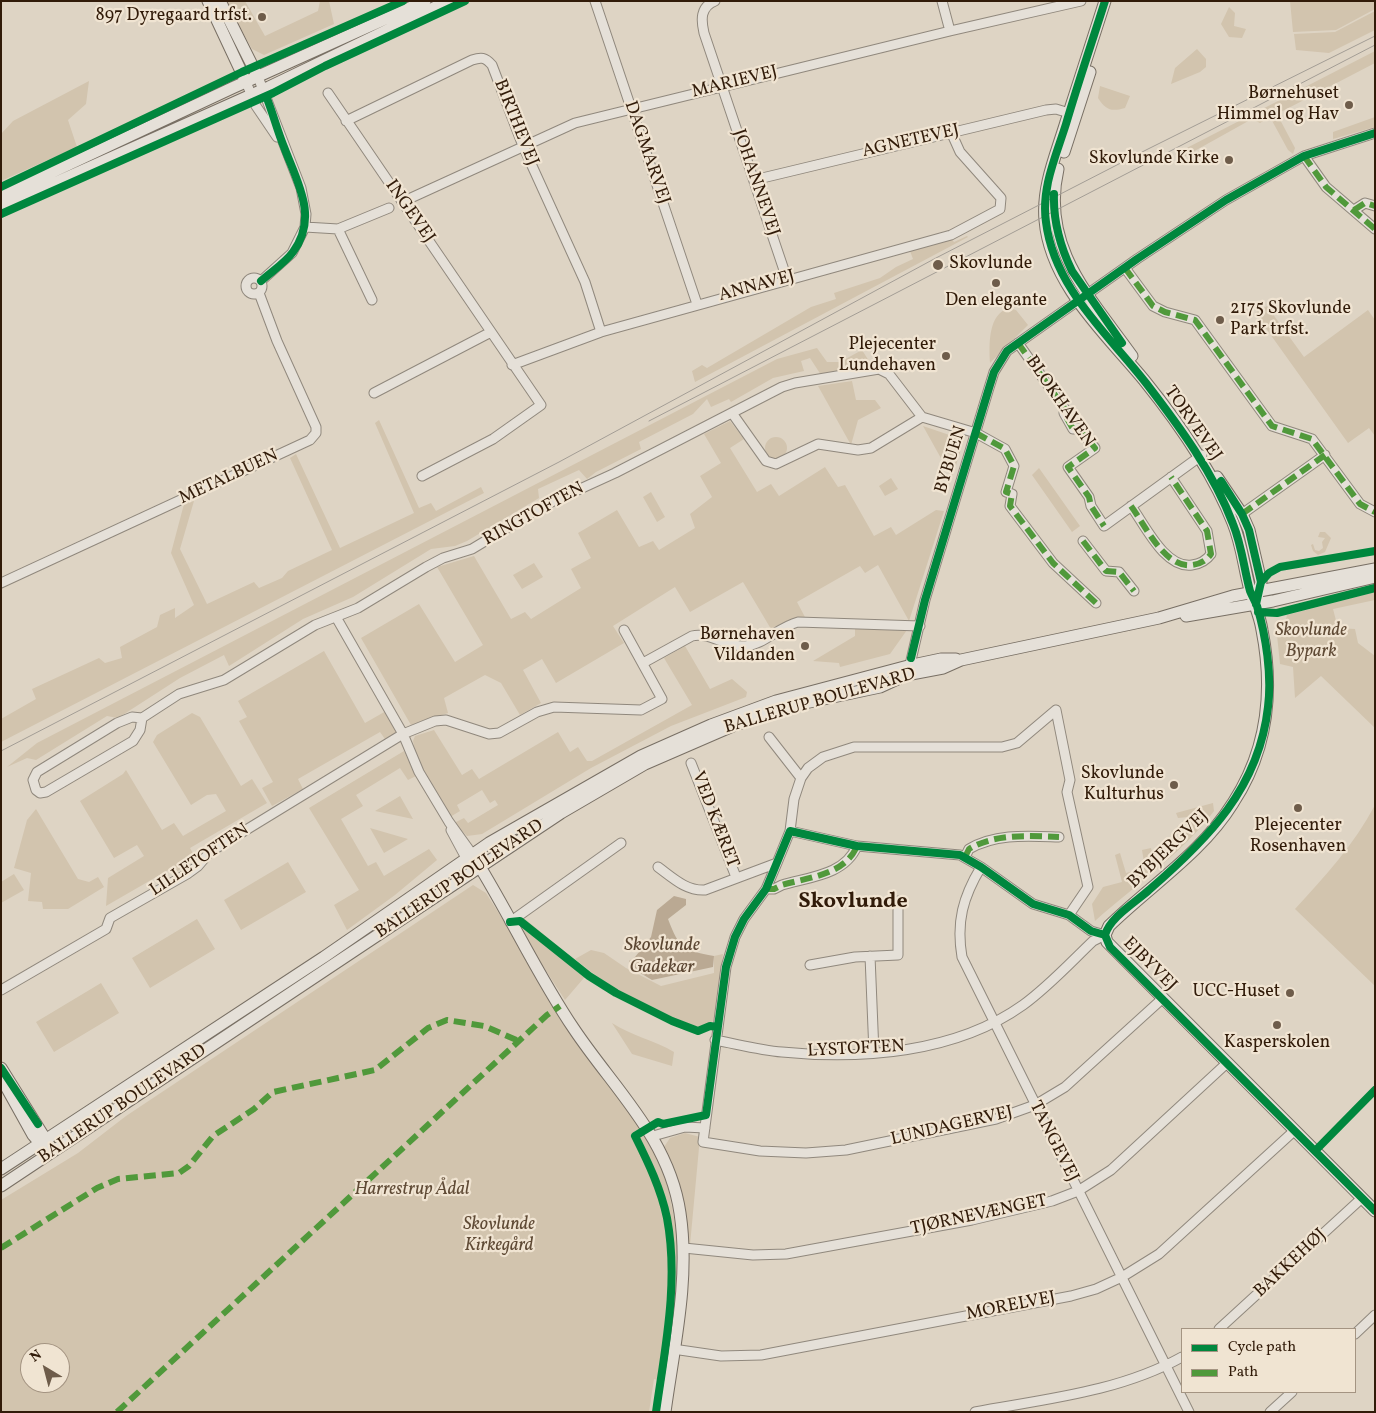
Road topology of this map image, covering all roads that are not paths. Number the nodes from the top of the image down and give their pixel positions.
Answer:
1 (208, 1) edge
2 (220, 1) edge
3 (425, 1) edge
4 (448, 1) edge
5 (595, 1) edge
6 (715, 1) edge
7 (942, 1) edge
8 (1081, 1) edge
9 (1104, 1) edge
10 (1110, 1) edge
11 (950, 31) junction
12 (258, 77) junction
13 (246, 82) junction
14 (722, 86) junction
15 (264, 89) junction
16 (328, 93) dead end
17 (251, 94) junction
18 (631, 109) junction
19 (1069, 113) junction
20 (346, 121) junction
21 (951, 132) junction
22 (1375, 133) edge
23 (523, 146) junction
24 (284, 147) junction
25 (1304, 156) junction
26 (754, 180) junction
27 (1, 196) edge
28 (402, 202) junction
29 (1375, 206) edge
30 (1, 207) edge
31 (389, 208) dead end
32 (1354, 210) junction
33 (304, 227) junction
34 (338, 229) junction
35 (1375, 229) edge
36 (1125, 268) junction
37 (787, 279) junction
38 (261, 281) junction
39 (259, 294) junction
40 (1084, 298) junction
41 (372, 300) dead end
42 (697, 304) junction
43 (491, 332) junction
44 (601, 332) junction
45 (1018, 343) junction
46 (512, 365) junction
47 (374, 393) dead end
48 (732, 413) junction
49 (922, 417) junction
50 (976, 433) junction
51 (1325, 455) junction
52 (1200, 456) junction
53 (422, 476) dead end
54 (1171, 478) junction
55 (1131, 506) junction
56 (1375, 512) edge
57 (1242, 514) junction
58 (1083, 540) dead end
59 (1375, 569) edge
60 (1375, 577) edge
61 (1, 582) edge
62 (1134, 591) dead end
63 (1255, 591) junction
64 (1096, 603) dead end
65 (1256, 604) junction
66 (336, 617) junction
67 (1159, 618) junction
68 (920, 626) junction
69 (624, 630) dead end
70 (643, 663) junction
71 (909, 670) junction
72 (142, 718) junction
73 (403, 734) junction
74 (769, 737) dead end
75 (691, 763) dead end
76 (801, 778) junction
77 (790, 831) junction
78 (1059, 837) dead end
79 (621, 843) dead end
80 (857, 846) junction
81 (469, 856) junction
82 (965, 857) junction
83 (777, 863) junction
84 (658, 867) dead end
85 (982, 867) junction
86 (477, 869) junction
87 (736, 877) junction
88 (766, 889) junction
89 (898, 901) dead end
90 (1069, 915) junction
91 (510, 922) junction
92 (1105, 935) junction
93 (870, 956) junction
94 (810, 965) dead end
95 (1, 990) edge
96 (1162, 999) junction
97 (994, 1023) junction
98 (714, 1040) junction
99 (874, 1053) junction
100 (1227, 1063) junction
101 (1, 1068) edge
102 (1, 1077) edge
103 (1035, 1105) junction
104 (704, 1128) junction
105 (1294, 1130) junction
106 (653, 1136) junction
107 (43, 1141) junction
108 (52, 1154) junction
109 (1, 1170) edge
110 (1, 1186) edge
111 (1078, 1191) junction
112 (1362, 1198) junction
113 (1375, 1211) edge
114 (684, 1248) junction
115 (1122, 1277) junction
116 (1375, 1315) edge
117 (1220, 1328) edge
118 (1356, 1333) edge
119 (673, 1349) junction
120 (1181, 1358) edge
121 (1166, 1366) junction
122 (1291, 1393) edge
123 (665, 1412) edge
124 (975, 1412) edge
125 (1189, 1412) edge
126 (1270, 1412) edge

1 - 13 street
2 - 12 street
3 - 12 street
4 - 15 street
5 - 18 street, DAGMARVEJ
6 - 14 street, JOHANNEVEJ
7 - 11 street
8 - 11 street, MARIEVEJ
9 - 19 street, TORVEVEJ
10 - 40 street, TORVEVEJ
11 - 14 street, MARIEVEJ
12 - 13 street
12 - 15 street
13 - 17 street
13 - 27 street
14 - 18 street, MARIEVEJ
14 - 26 street, JOHANNEVEJ
15 - 17 street
15 - 24 street
16 - 20 street, INGEVEJ
17 - 24 street
17 - 30 street
18 - 23 street, MARIEVEJ
18 - 42 street, DAGMARVEJ
19 - 21 street, AGNETEVEJ
19 - 40 street, TORVEVEJ
20 - 23 street, BIRTHEVEJ
20 - 28 street, INGEVEJ
21 - 26 street, AGNETEVEJ
21 - 37 street, ANNAVEJ
22 - 25 street, BYBUEN
23 - 28 street, MARIEVEJ
23 - 44 street, BIRTHEVEJ
24 - 33 street
25 - 32 street
25 - 36 street, BYBUEN
26 - 37 street, JOHANNEVEJ
28 - 43 street, INGEVEJ
29 - 32 street
31 - 34 street
32 - 35 street
33 - 34 street
33 - 38 street
34 - 41 street
36 - 40 street, BYBUEN
36 - 51 street
37 - 42 street, ANNAVEJ
38 - 39 street
38 - 39 street
39 - 61 street, METALBUEN
40 - 45 street, BYBUEN
40 - 52 street, TORVEVEJ
42 - 44 street, ANNAVEJ
43 - 46 street, INGEVEJ
43 - 47 street
44 - 46 street, ANNAVEJ
45 - 50 street, BYBUEN
45 - 55 street, BLOKHAVEN
46 - 53 street, INGEVEJ
48 - 49 street, RINGTOFTEN
48 - 49 street
48 - 66 street, RINGTOFTEN
49 - 50 street
50 - 64 street
50 - 68 street, BYBUEN
51 - 56 street
51 - 57 street
52 - 54 street, BLOKHAVEN
52 - 57 street, TORVEVEJ
52 - 63 street, TORVEVEJ
54 - 55 street, BLOKHAVEN
54 - 55 street
57 - 63 street, TORVEVEJ
58 - 62 street
59 - 63 street, BALLERUP BOULEVARD
60 - 65 street, BALLERUP BOULEVARD
63 - 65 street, TORVEVEJ
63 - 67 street, BALLERUP BOULEVARD
65 - 67 street, BALLERUP BOULEVARD
65 - 92 street, BYBJERGVEJ
66 - 72 street, RINGTOFTEN
66 - 73 street
67 - 71 street, BALLERUP BOULEVARD
68 - 70 street
68 - 71 street, BYBUEN
69 - 70 street, LILLETOFTEN
70 - 73 street, LILLETOFTEN
71 - 81 street, BALLERUP BOULEVARD
71 - 86 street, BALLERUP BOULEVARD
72 - 72 street, RINGTOFTEN
73 - 81 street
73 - 95 street, LILLETOFTEN
74 - 76 street
75 - 87 street, VED KÆRET
76 - 77 street
76 - 90 street
77 - 80 street, EJBYVEJ
77 - 83 street
78 - 82 street
79 - 91 street
80 - 82 street, EJBYVEJ
80 - 88 street
81 - 86 street
81 - 107 street, BALLERUP BOULEVARD
82 - 85 street, EJBYVEJ
83 - 87 street, VED KÆRET
83 - 88 street
84 - 87 street, VED KÆRET
85 - 90 street, EJBYVEJ
85 - 97 street, TANGEVEJ
86 - 91 street
86 - 108 street, BALLERUP BOULEVARD
88 - 98 street
89 - 93 street
90 - 92 street, EJBYVEJ
91 - 106 street
92 - 96 street, EJBYVEJ
92 - 97 street, BYBJERGVEJ
93 - 94 street
93 - 99 street
96 - 100 street, EJBYVEJ
96 - 103 street, LUNDAGERVEJ
97 - 99 street, LYSTOFTEN
97 - 103 street, TANGEVEJ
98 - 99 street, LYSTOFTEN
98 - 104 street
100 - 105 street, EJBYVEJ
100 - 111 street, TJØRNEVÆNGET
101 - 107 street
102 - 107 street
103 - 104 street, LUNDAGERVEJ
103 - 111 street, TANGEVEJ
104 - 106 street
105 - 112 street, EJBYVEJ
105 - 115 street, MORELVEJ
106 - 114 street
107 - 108 street
107 - 109 street, BALLERUP BOULEVARD
108 - 110 street, BALLERUP BOULEVARD
111 - 114 street, TJØRNEVÆNGET
111 - 115 street, TANGEVEJ
112 - 113 street, EJBYVEJ
112 - 117 street, BAKKEHØJ
114 - 119 street
115 - 119 street, MORELVEJ
115 - 121 street, TANGEVEJ
116 - 118 street
119 - 123 street
120 - 121 street
121 - 124 street
121 - 125 street, TANGEVEJ
122 - 126 street

